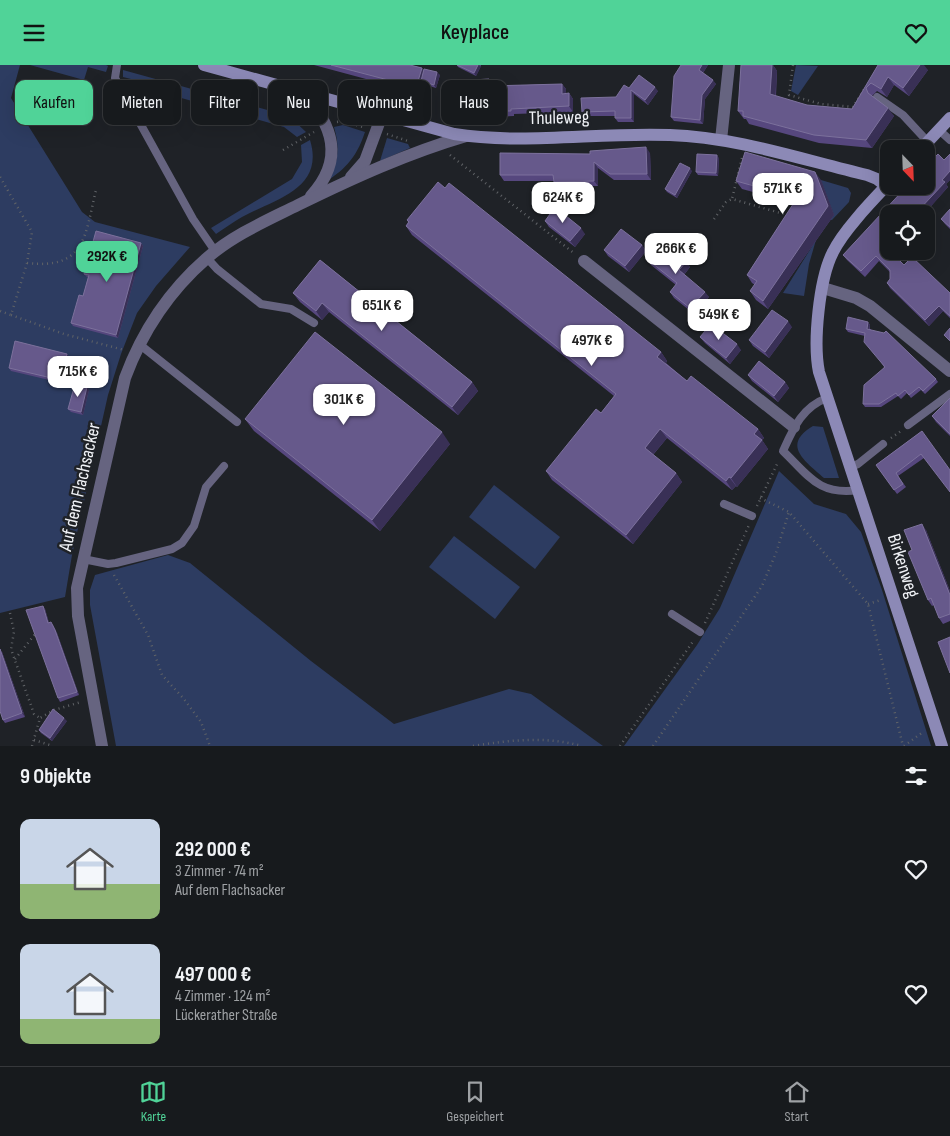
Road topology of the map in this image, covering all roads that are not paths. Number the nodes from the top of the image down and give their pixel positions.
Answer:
1 (117, 65) edge
2 (204, 65) edge
3 (729, 65) edge
4 (268, 82) edge
5 (877, 97) edge
6 (950, 118) edge
7 (327, 125) edge
8 (378, 125) edge
9 (422, 125) edge
10 (939, 130) junction
11 (466, 136) junction
12 (721, 140) junction
13 (920, 140) edge
14 (929, 140) edge
15 (950, 140) edge
16 (880, 181) edge
17 (341, 184) junction
18 (880, 194) edge
19 (307, 201) junction
20 (211, 254) junction
21 (584, 261) road end
22 (823, 288) junction
23 (314, 323) dead end
24 (137, 348) junction
25 (950, 371) edge
26 (950, 394) edge
27 (828, 398) junction
28 (237, 423) dead end
29 (908, 425) road end
30 (794, 427) junction
31 (882, 444) road end
32 (224, 466) dead end
33 (851, 467) junction
34 (859, 490) junction
35 (724, 504) dead end
36 (752, 516) road end
37 (83, 559) junction
38 (672, 614) dead end
39 (700, 632) road end
40 (950, 743) edge
41 (102, 746) edge
42 (942, 746) edge

1 - 20 lane
2 - 4 street, Thuleweg
3 - 12 street
5 - 13 lane
6 - 10 street
7 - 19 street, Auf dem Flachsacker
8 - 17 street, Auf dem Flachsacker
9 - 11 street, Thuleweg
10 - 14 street
10 - 15 lane
11 - 12 street, Thuleweg
11 - 17 street, Auf dem Flachsacker
12 - 16 street, Thuleweg
17 - 19 street, Auf dem Flachsacker
18 - 22 street, Birkenweg
19 - 20 street, Auf dem Flachsacker
20 - 23 lane
20 - 24 street, Auf dem Flachsacker
21 - 30 street
22 - 25 street
22 - 27 street, Birkenweg
24 - 28 lane
24 - 37 street, Auf dem Flachsacker
26 - 29 lane
27 - 30 lane
27 - 33 street, Birkenweg
30 - 34 lane
31 - 33 lane
32 - 37 lane
33 - 34 street, Birkenweg
34 - 42 street, Birkenweg
35 - 36 lane
37 - 41 street, Auf dem Flachsacker
38 - 39 lane
40 - 42 street

